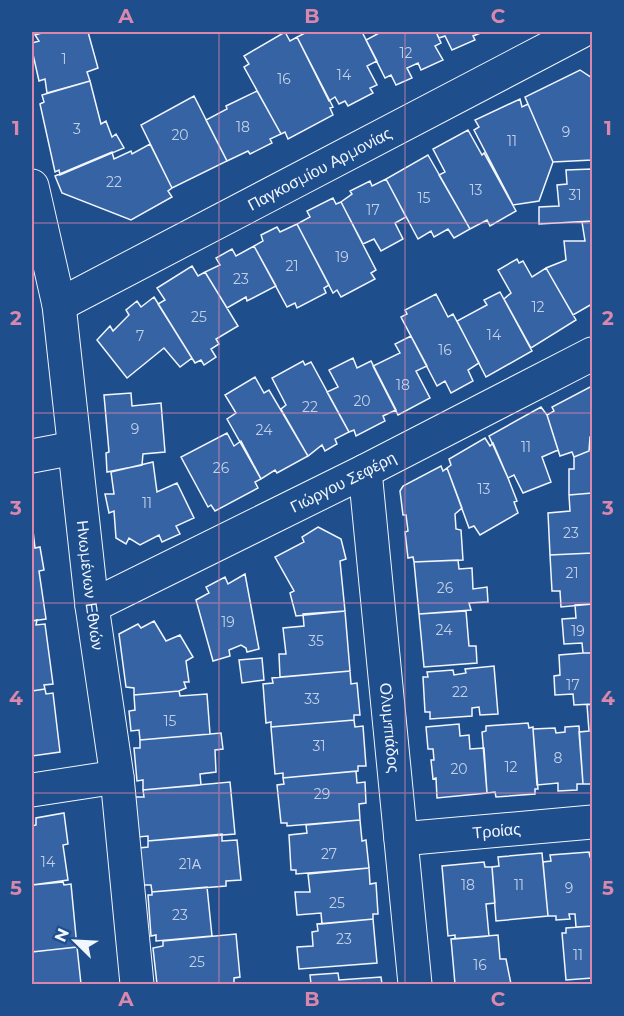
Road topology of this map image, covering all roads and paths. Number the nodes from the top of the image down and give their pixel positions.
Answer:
1 (580, 32) edge
2 (32, 186) edge
3 (59, 305) junction
4 (592, 354) edge
5 (74, 448) junction
6 (32, 456) edge
7 (365, 471) junction
8 (92, 606) junction
9 (117, 777) junction
10 (32, 790) edge
11 (592, 822) edge
12 (401, 839) junction
13 (137, 984) edge
14 (415, 984) edge

1 - 3 street, Παγκοσμίου Αρμονίας
2 - 3 street, Ηνωμένων Εθνών
3 - 5 street, Ηνωμένων Εθνών
4 - 7 street, Γιώργου Σεφέρη
5 - 6 street
5 - 8 street, Ηνωμένων Εθνών
7 - 8 street, Γιώργου Σεφέρη
7 - 12 street, Ολυμπιάδος
8 - 9 street, Ηνωμένων Εθνών
9 - 10 street
9 - 13 street, Ηνωμένων Εθνών
11 - 12 street, Τροίας
12 - 14 street, Ολυμπιάδος

